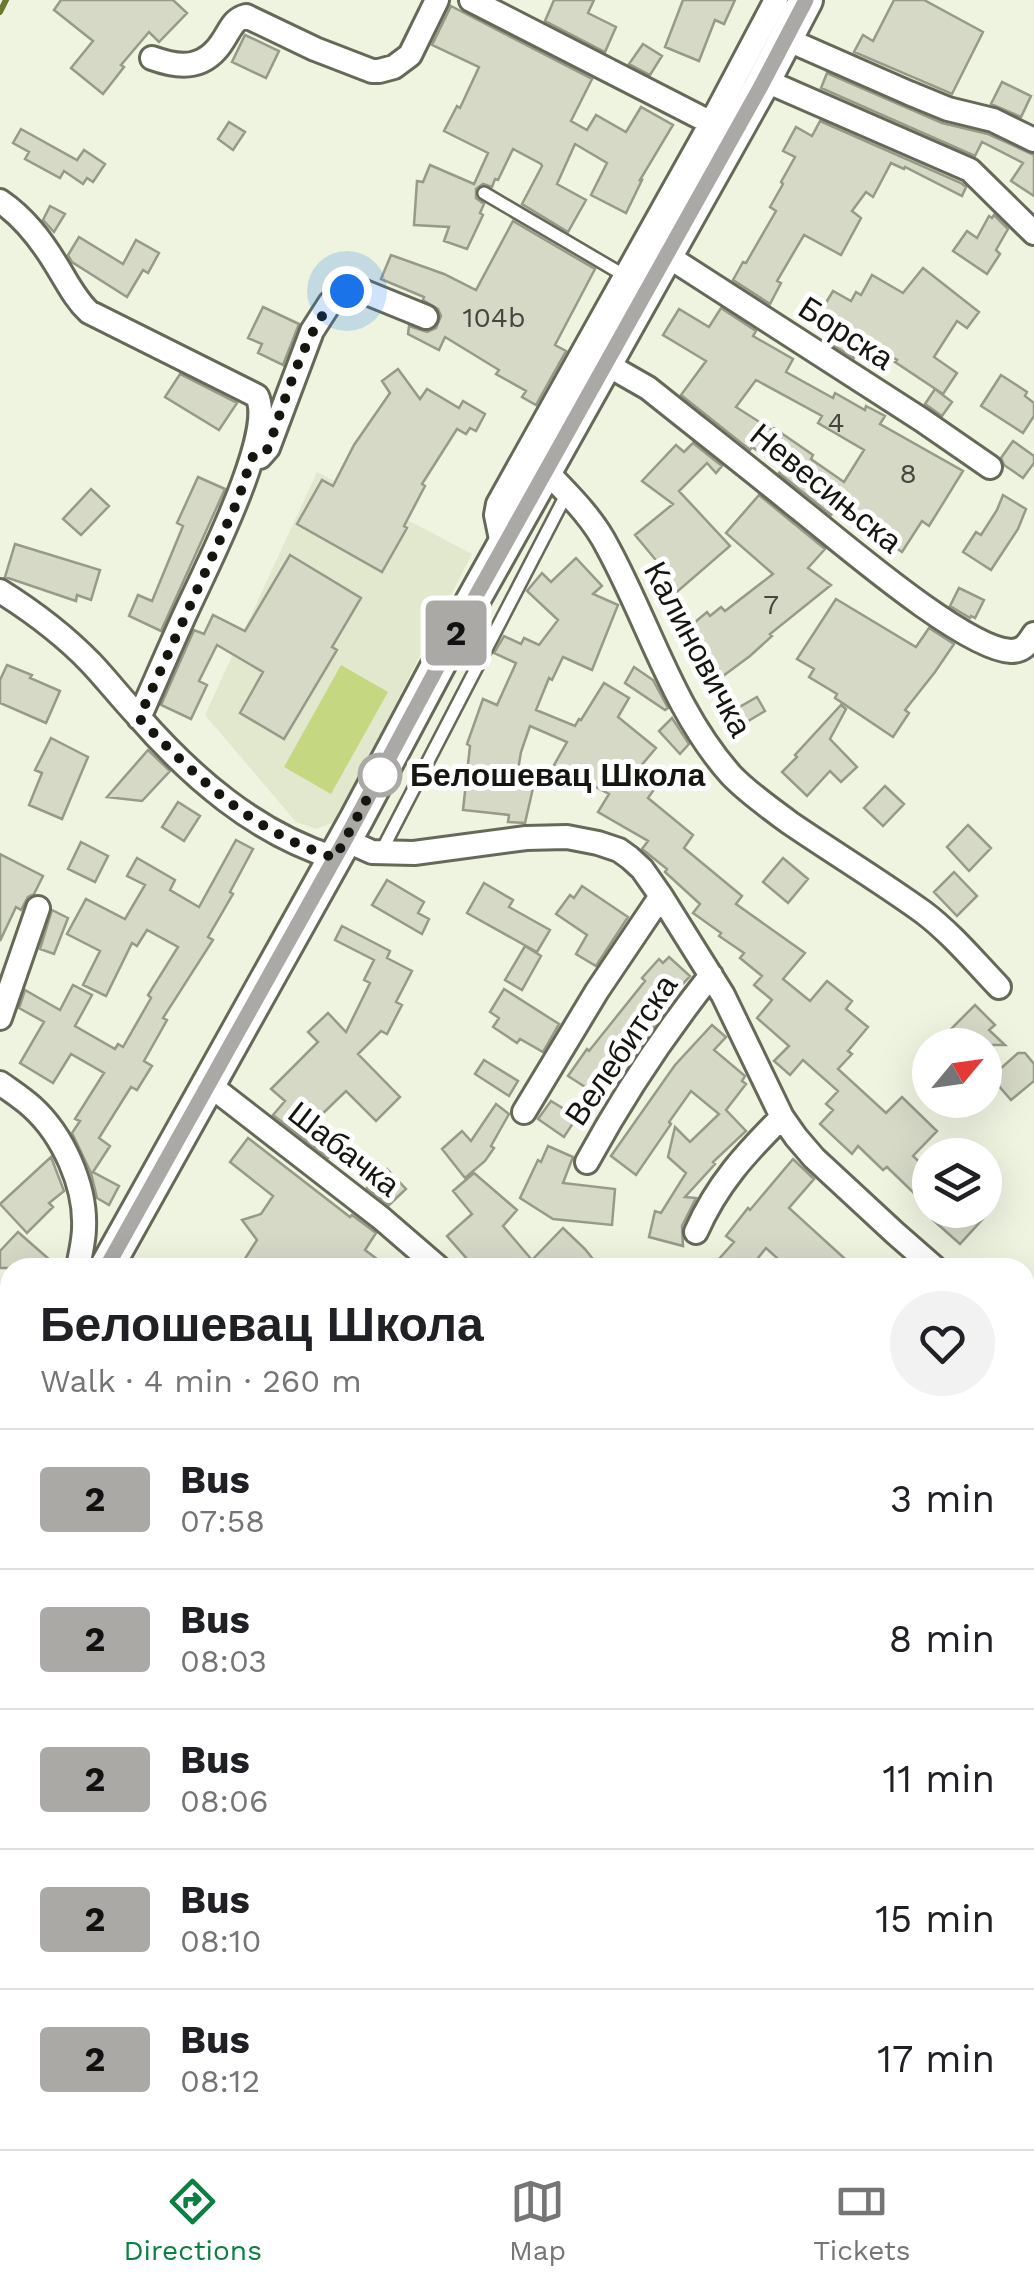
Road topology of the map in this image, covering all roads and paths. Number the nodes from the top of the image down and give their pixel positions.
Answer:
1 (438, 0) edge
2 (471, 0) edge
3 (776, 0) edge
4 (806, 0) edge
5 (786, 39) junction
6 (152, 58) dead end
7 (764, 80) junction
8 (722, 129) junction
9 (1034, 140) edge
10 (484, 193) dead end
11 (0, 201) edge
12 (1034, 234) edge
13 (666, 255) junction
14 (636, 282) junction
15 (426, 317) dead end
16 (606, 364) junction
17 (252, 457) junction
18 (990, 467) dead end
19 (557, 482) junction
20 (503, 549) junction
21 (0, 591) edge
22 (1034, 634) edge
23 (139, 718) junction
24 (340, 849) junction
25 (381, 852) junction
26 (661, 896) junction
27 (38, 908) dead end
28 (711, 975) junction
29 (999, 986) dead end
30 (0, 1018) edge
31 (0, 1083) edge
32 (208, 1083) junction
33 (524, 1112) dead end
34 (782, 1117) junction
35 (587, 1162) dead end
36 (696, 1232) dead end
37 (79, 1258) edge
38 (112, 1258) edge
39 (427, 1258) edge
40 (924, 1258) edge

1 - 6 street
2 - 8 street
3 - 8 street
4 - 5 main road
5 - 7 main road
5 - 9 street
7 - 8 main road
7 - 12 street
8 - 13 main road
8 - 14 street
10 - 14 lane
11 - 17 street
13 - 14 main road
13 - 18 street, Борска
14 - 16 main road
14 - 20 street
15 - 17 street
16 - 19 main road
16 - 22 street, Невесињска
17 - 23 street
19 - 20 main road
19 - 25 lane
19 - 29 street, Калиновичка
20 - 24 main road
21 - 23 street
23 - 24 street
24 - 25 street
24 - 32 main road
25 - 26 street
26 - 28 street
26 - 33 street
27 - 30 street
28 - 34 street
28 - 35 street, Велебитска
31 - 37 street
32 - 38 main road
32 - 39 street, Шабачка
34 - 36 street
34 - 40 street

